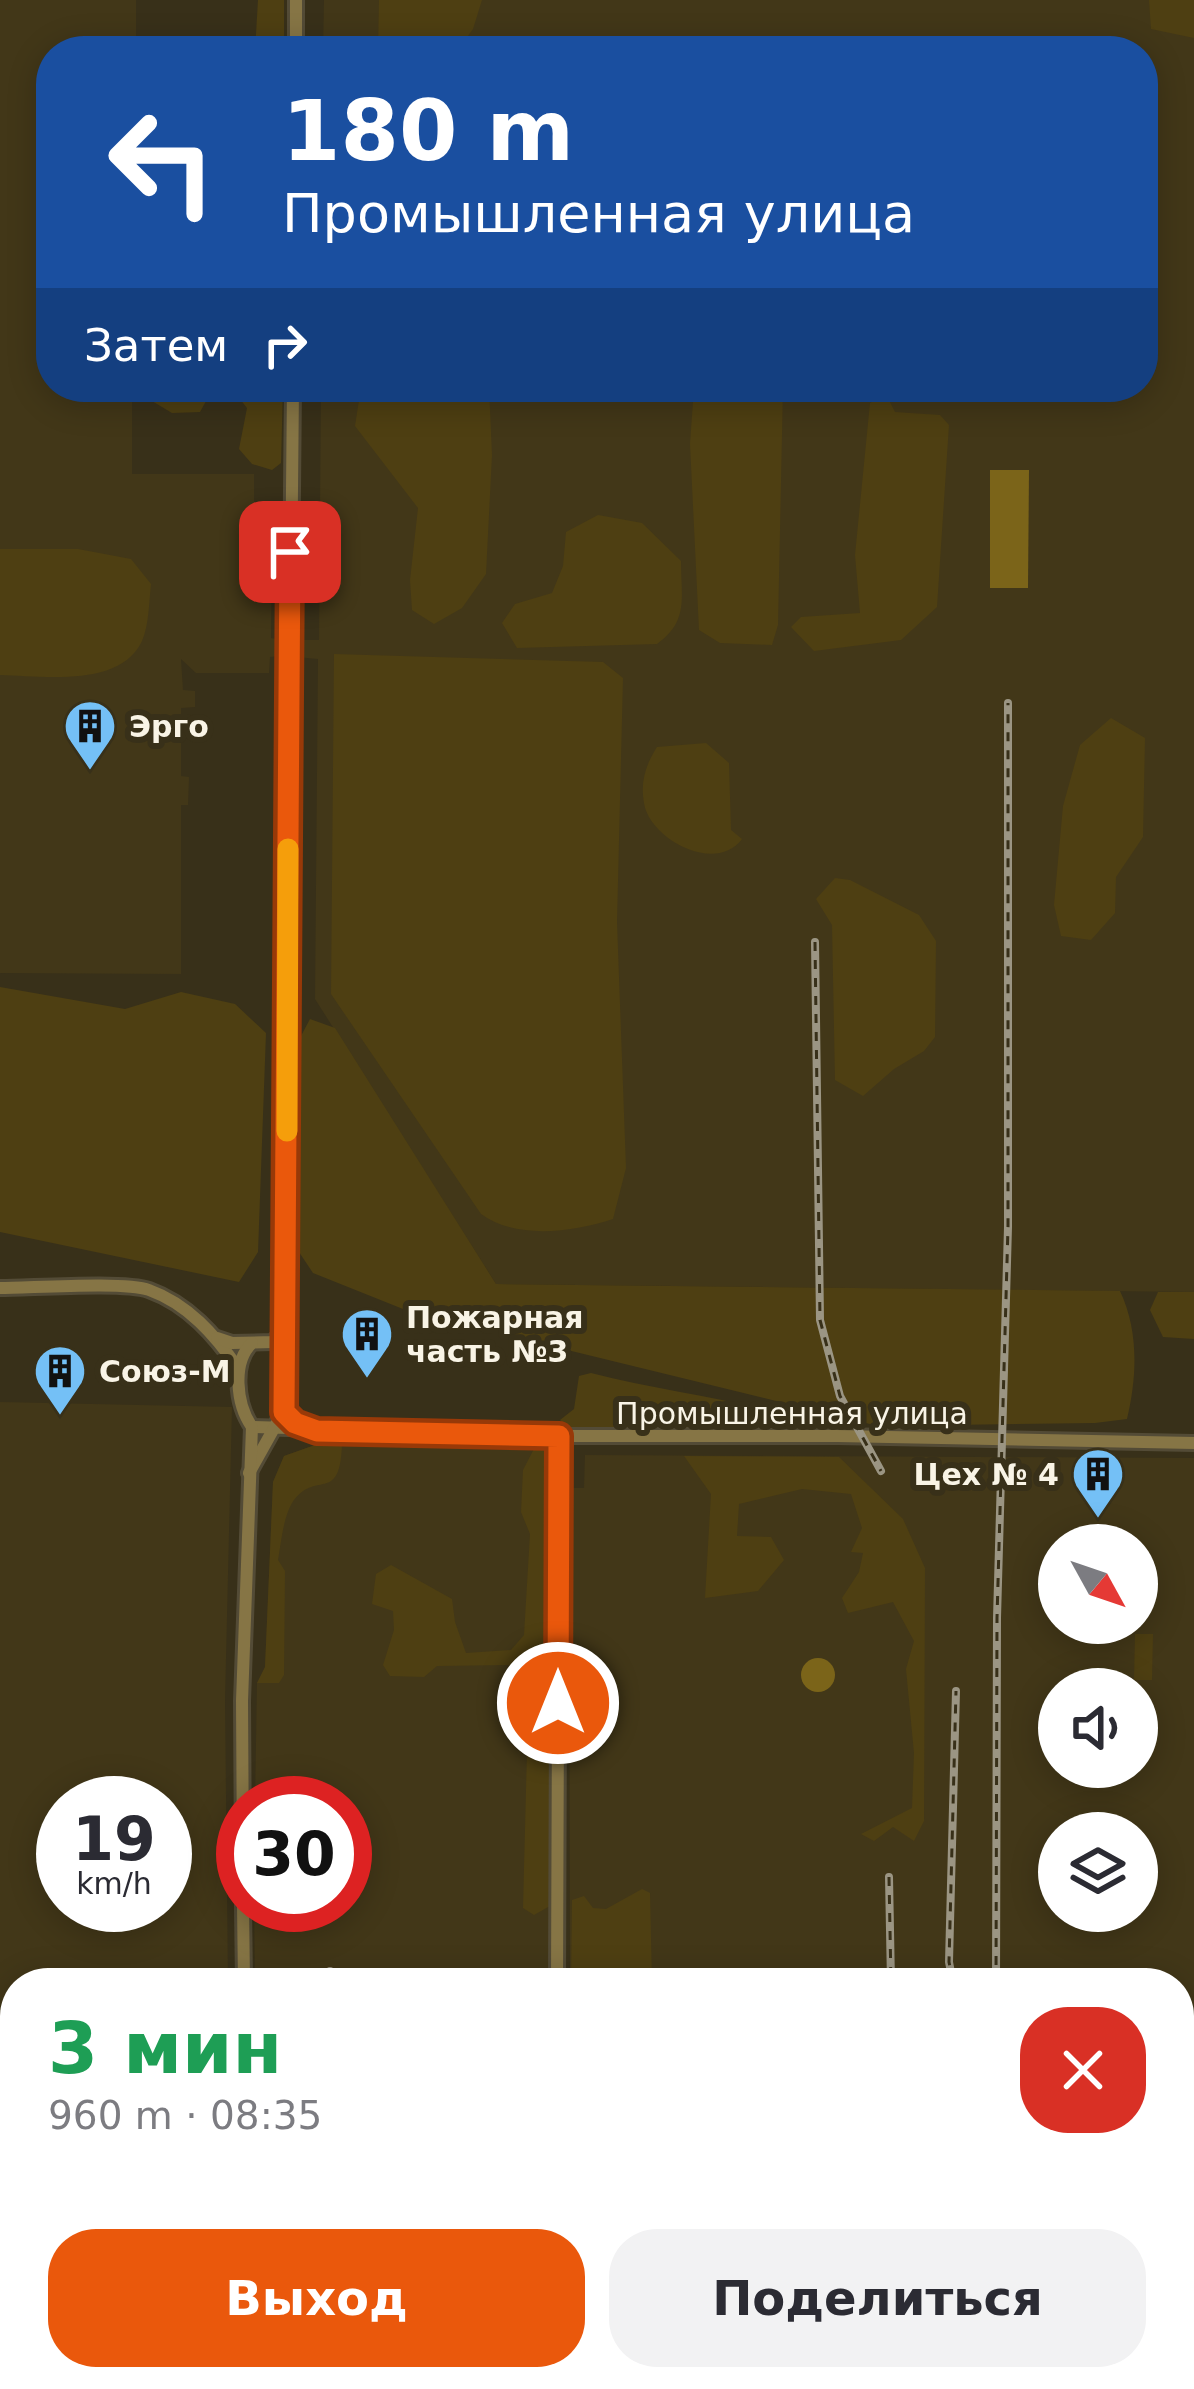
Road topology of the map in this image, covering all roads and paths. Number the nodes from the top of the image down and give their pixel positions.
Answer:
1 (296, 0) edge
2 (296, 36) edge
3 (293, 402) edge
4 (0, 1288) edge
5 (286, 1330) junction
6 (216, 1337) junction
7 (272, 1342) junction
8 (252, 1343) junction
9 (285, 1355) junction
10 (238, 1368) junction
11 (284, 1412) junction
12 (252, 1427) junction
13 (274, 1428) junction
14 (317, 1431) junction
15 (559, 1436) junction
16 (1194, 1443) edge
17 (249, 1473) junction
18 (242, 1776) edge
19 (243, 1932) edge
20 (244, 1968) edge
21 (557, 1968) edge

1 - 2 street
3 - 5 street
4 - 6 street
5 - 7 street
5 - 9 street
6 - 8 street
6 - 10 street
7 - 8 street
7 - 9 street
8 - 10 street
9 - 11 street
10 - 12 street
11 - 13 street
11 - 14 street
12 - 13 street, Промышленная улица
12 - 17 street
13 - 14 street, Промышленная улица
13 - 17 street
14 - 15 street, Промышленная улица
15 - 16 street, Промышленная улица
15 - 21 street
17 - 18 street
19 - 20 street

